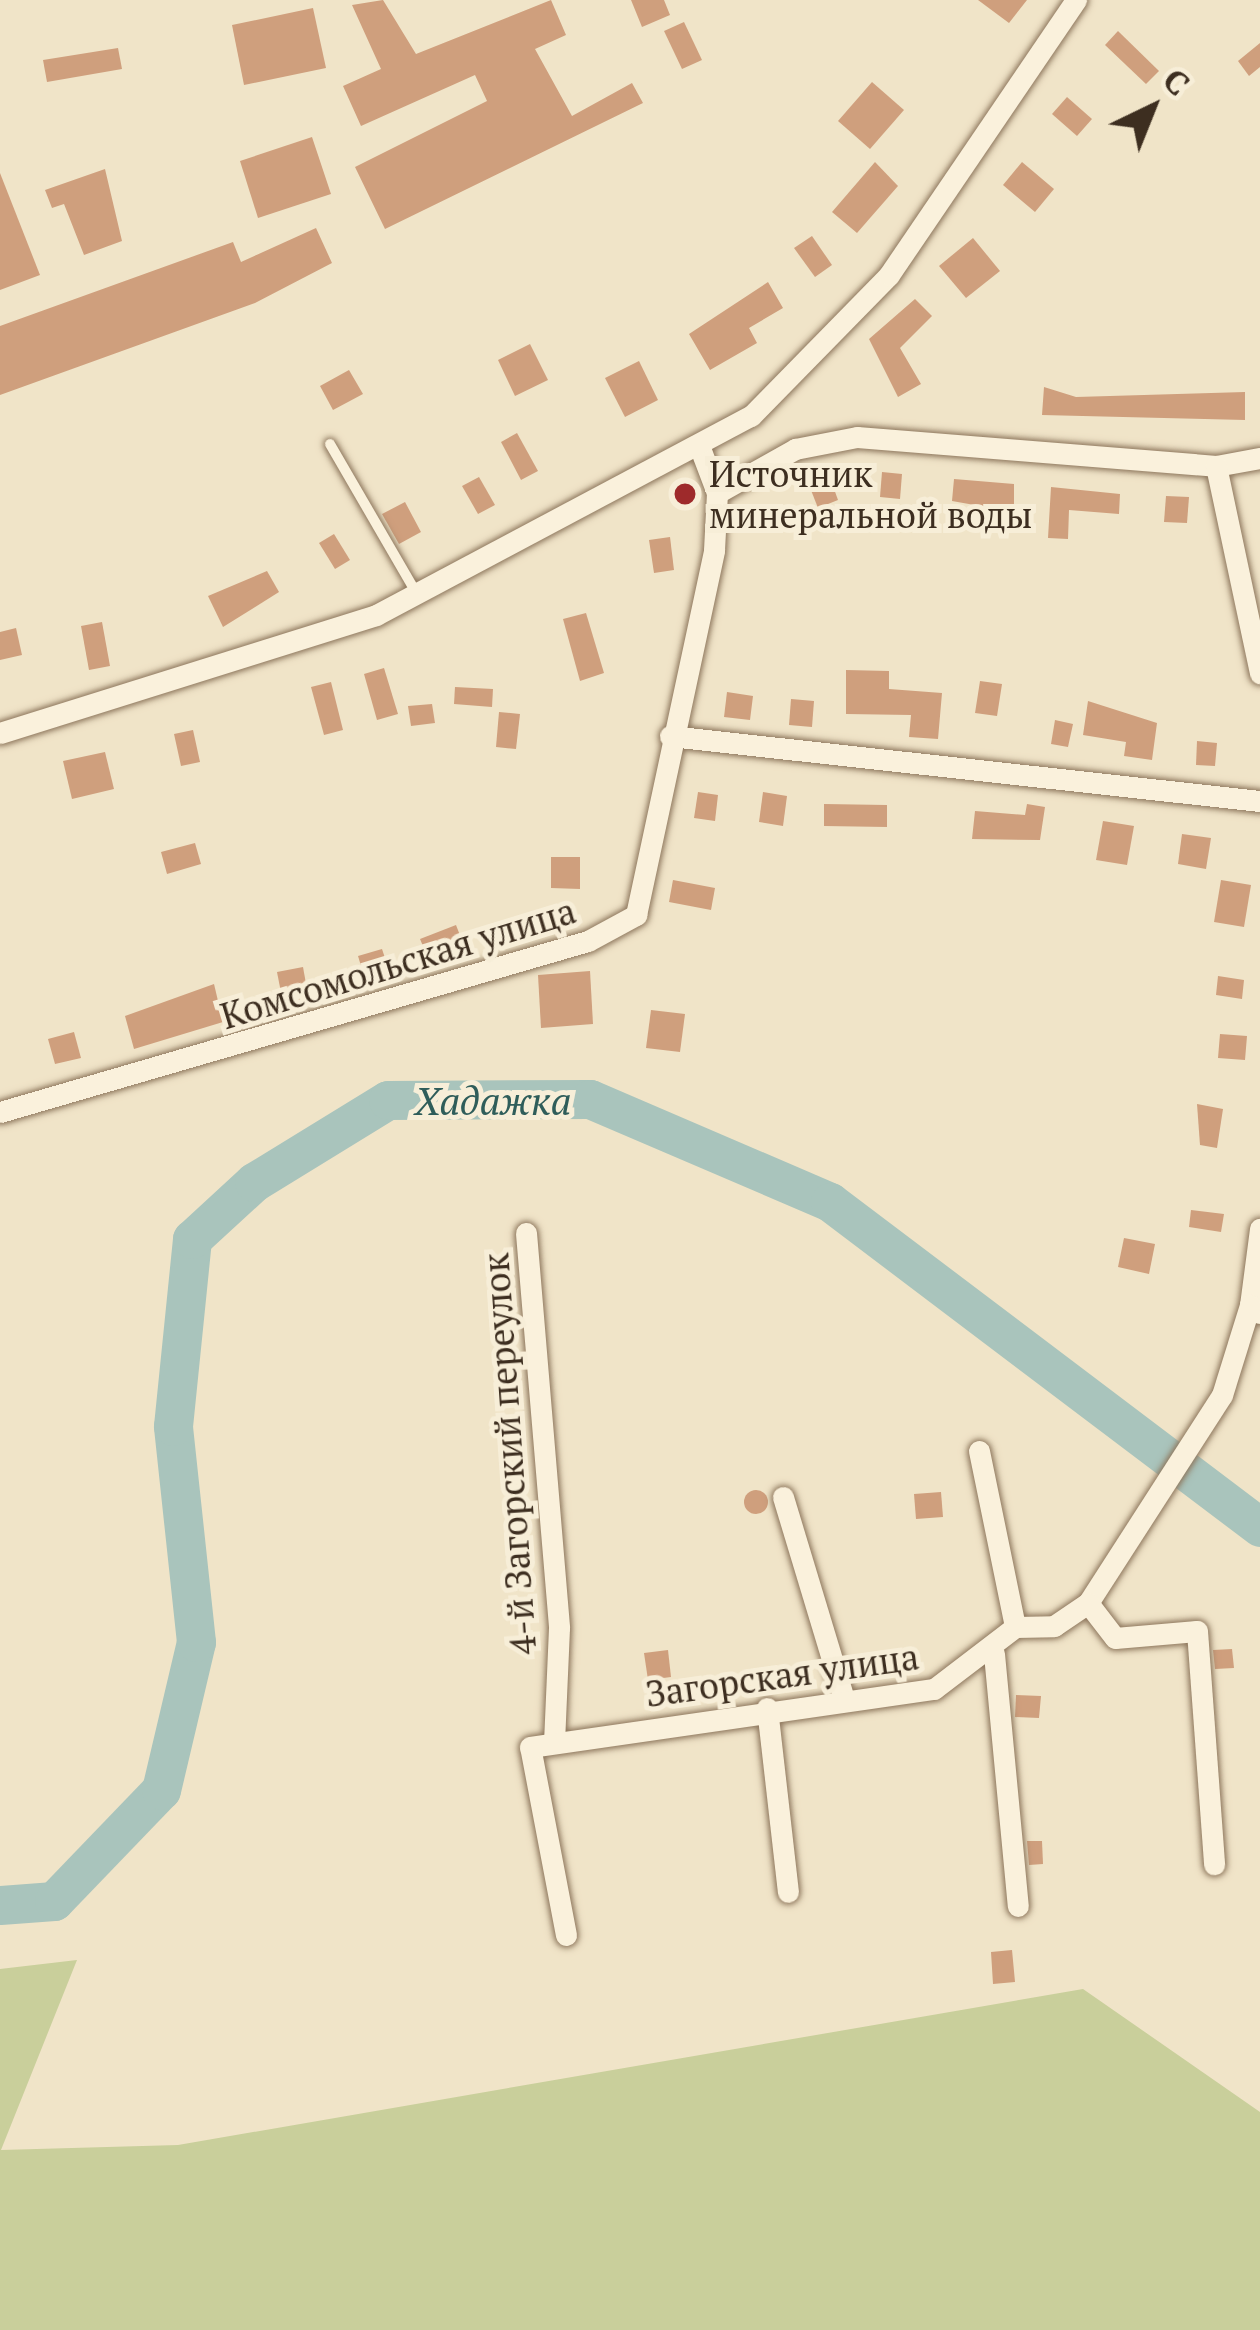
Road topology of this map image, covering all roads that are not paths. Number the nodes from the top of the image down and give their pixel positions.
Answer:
1 (1076, 0) edge
2 (330, 444) dead end
3 (700, 448) junction
4 (1260, 458) edge
5 (1216, 466) junction
6 (717, 493) junction
7 (417, 594) junction
8 (1260, 674) edge
9 (0, 733) edge
10 (670, 736) junction
11 (1260, 801) edge
12 (0, 1112) edge
13 (1260, 1229) edge
14 (526, 1233) dead end
15 (1255, 1310) edge
16 (979, 1451) dead end
17 (783, 1497) dead end
18 (1088, 1603) junction
19 (1016, 1627) junction
20 (994, 1654) junction
21 (844, 1699) junction
22 (767, 1708) junction
23 (554, 1743) junction
24 (1214, 1864) dead end
25 (788, 1892) dead end
26 (1018, 1906) dead end
27 (566, 1936) dead end

1 - 3 street
2 - 7 lane
3 - 6 street
3 - 7 street
4 - 5 street
5 - 6 street
5 - 8 street
6 - 10 street, Комсомольская улица
7 - 9 street
10 - 11 street
10 - 12 street, Комсомольская улица
13 - 15 street
14 - 23 street, 4-й Загорский переулок
15 - 18 street
16 - 19 street
17 - 21 street
18 - 19 street
18 - 24 street
19 - 20 street, Загорская улица
20 - 21 street, Загорская улица
20 - 26 street
21 - 22 street, Загорская улица
22 - 23 street, Загорская улица
22 - 25 street
23 - 27 street, Загорская улица

